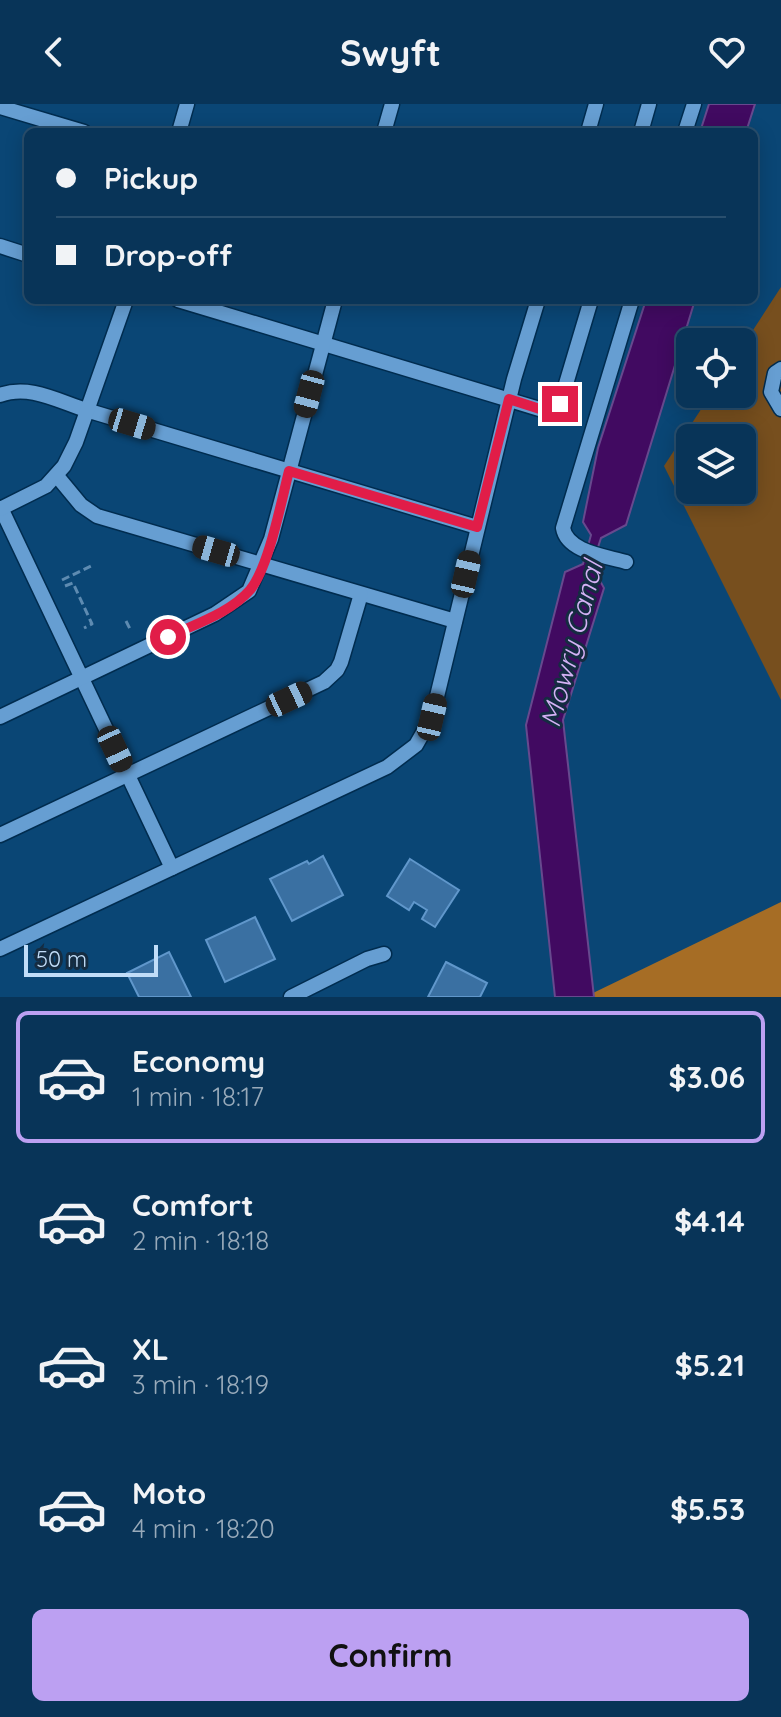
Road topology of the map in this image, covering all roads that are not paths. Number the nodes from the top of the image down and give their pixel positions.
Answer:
1 (187, 104) edge
2 (392, 104) edge
3 (596, 104) edge
4 (649, 104) edge
5 (694, 104) edge
6 (0, 107) edge
7 (71, 128) edge
8 (180, 128) edge
9 (385, 128) edge
10 (589, 128) edge
11 (642, 128) edge
12 (686, 128) edge
13 (0, 246) edge
14 (24, 254) edge
15 (125, 304) edge
16 (191, 304) edge
17 (334, 304) edge
18 (537, 304) edge
19 (590, 304) edge
20 (631, 304) edge
21 (323, 343) junction
22 (781, 369) edge
23 (0, 395) edge
24 (509, 399) junction
25 (781, 409) edge
26 (86, 410) junction
27 (289, 471) junction
28 (57, 476) junction
29 (1, 508) edge
30 (477, 527) junction
31 (626, 562) dead end
32 (262, 565) junction
33 (361, 594) junction
34 (455, 621) junction
35 (82, 679) junction
36 (0, 717) edge
37 (127, 775) junction
38 (0, 835) edge
39 (172, 868) junction
40 (0, 949) edge
41 (384, 954) dead end
42 (291, 997) edge

1 - 8 street
2 - 9 street
3 - 10 street
4 - 11 street
5 - 12 street
6 - 7 street
13 - 14 street
15 - 26 street
16 - 21 street
17 - 21 street
18 - 24 street
19 - 24 street
20 - 31 street
21 - 24 street
21 - 27 street
22 - 25 street
23 - 26 street
24 - 30 street
26 - 27 street
26 - 28 street
27 - 30 street
27 - 32 street
28 - 29 street
28 - 32 street
29 - 35 street
30 - 34 street
32 - 33 street
32 - 35 street
33 - 34 street
33 - 37 street
34 - 39 street
35 - 36 street
35 - 37 street
37 - 38 street
37 - 39 street
39 - 40 street
41 - 42 street

